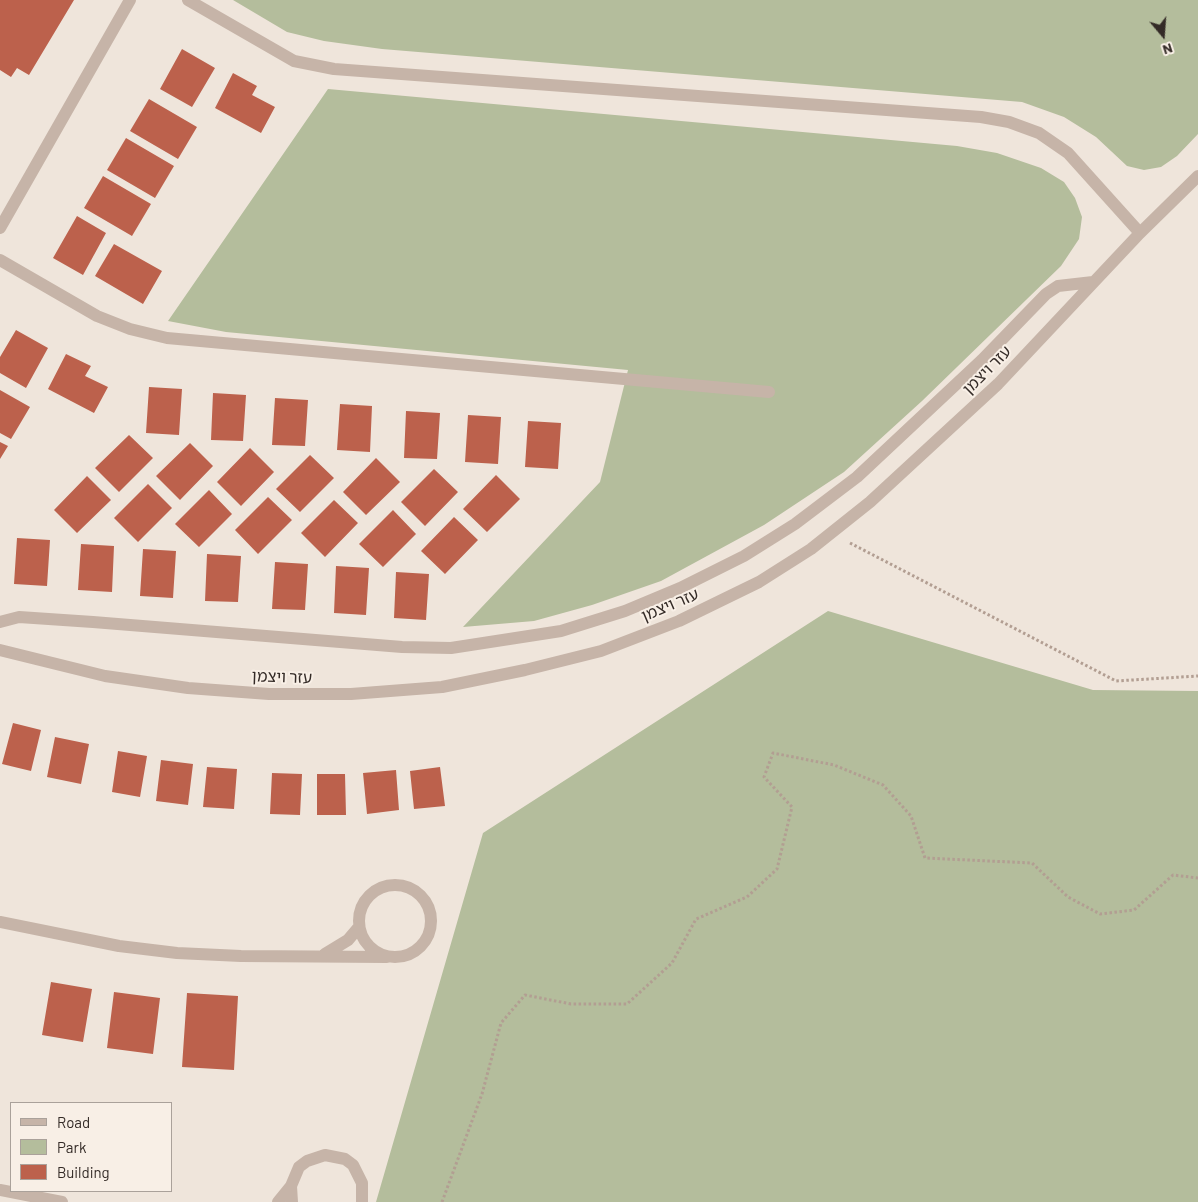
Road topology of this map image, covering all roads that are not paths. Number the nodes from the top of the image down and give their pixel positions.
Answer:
1 (130, 0) edge
2 (188, 0) edge
3 (1198, 176) edge
4 (0, 228) edge
5 (1140, 233) junction
6 (0, 260) edge
7 (1093, 282) junction
8 (769, 392) dead end
9 (0, 622) edge
10 (0, 650) edge
11 (0, 922) edge
12 (359, 927) junction
13 (322, 955) junction
14 (387, 957) junction
15 (291, 1186) junction
16 (10, 1192) edge
17 (62, 1202) edge
18 (278, 1202) edge
19 (292, 1202) edge
20 (362, 1202) edge

1 - 4 street
2 - 5 street
3 - 5 street, עזר ויצמן
5 - 7 street, עזר ויצמן
6 - 8 street
7 - 9 street
7 - 10 street, עזר ויצמן
11 - 13 street
12 - 13 street
12 - 14 street
12 - 14 street
13 - 14 street
15 - 18 street
15 - 19 street
15 - 20 street
16 - 17 street

